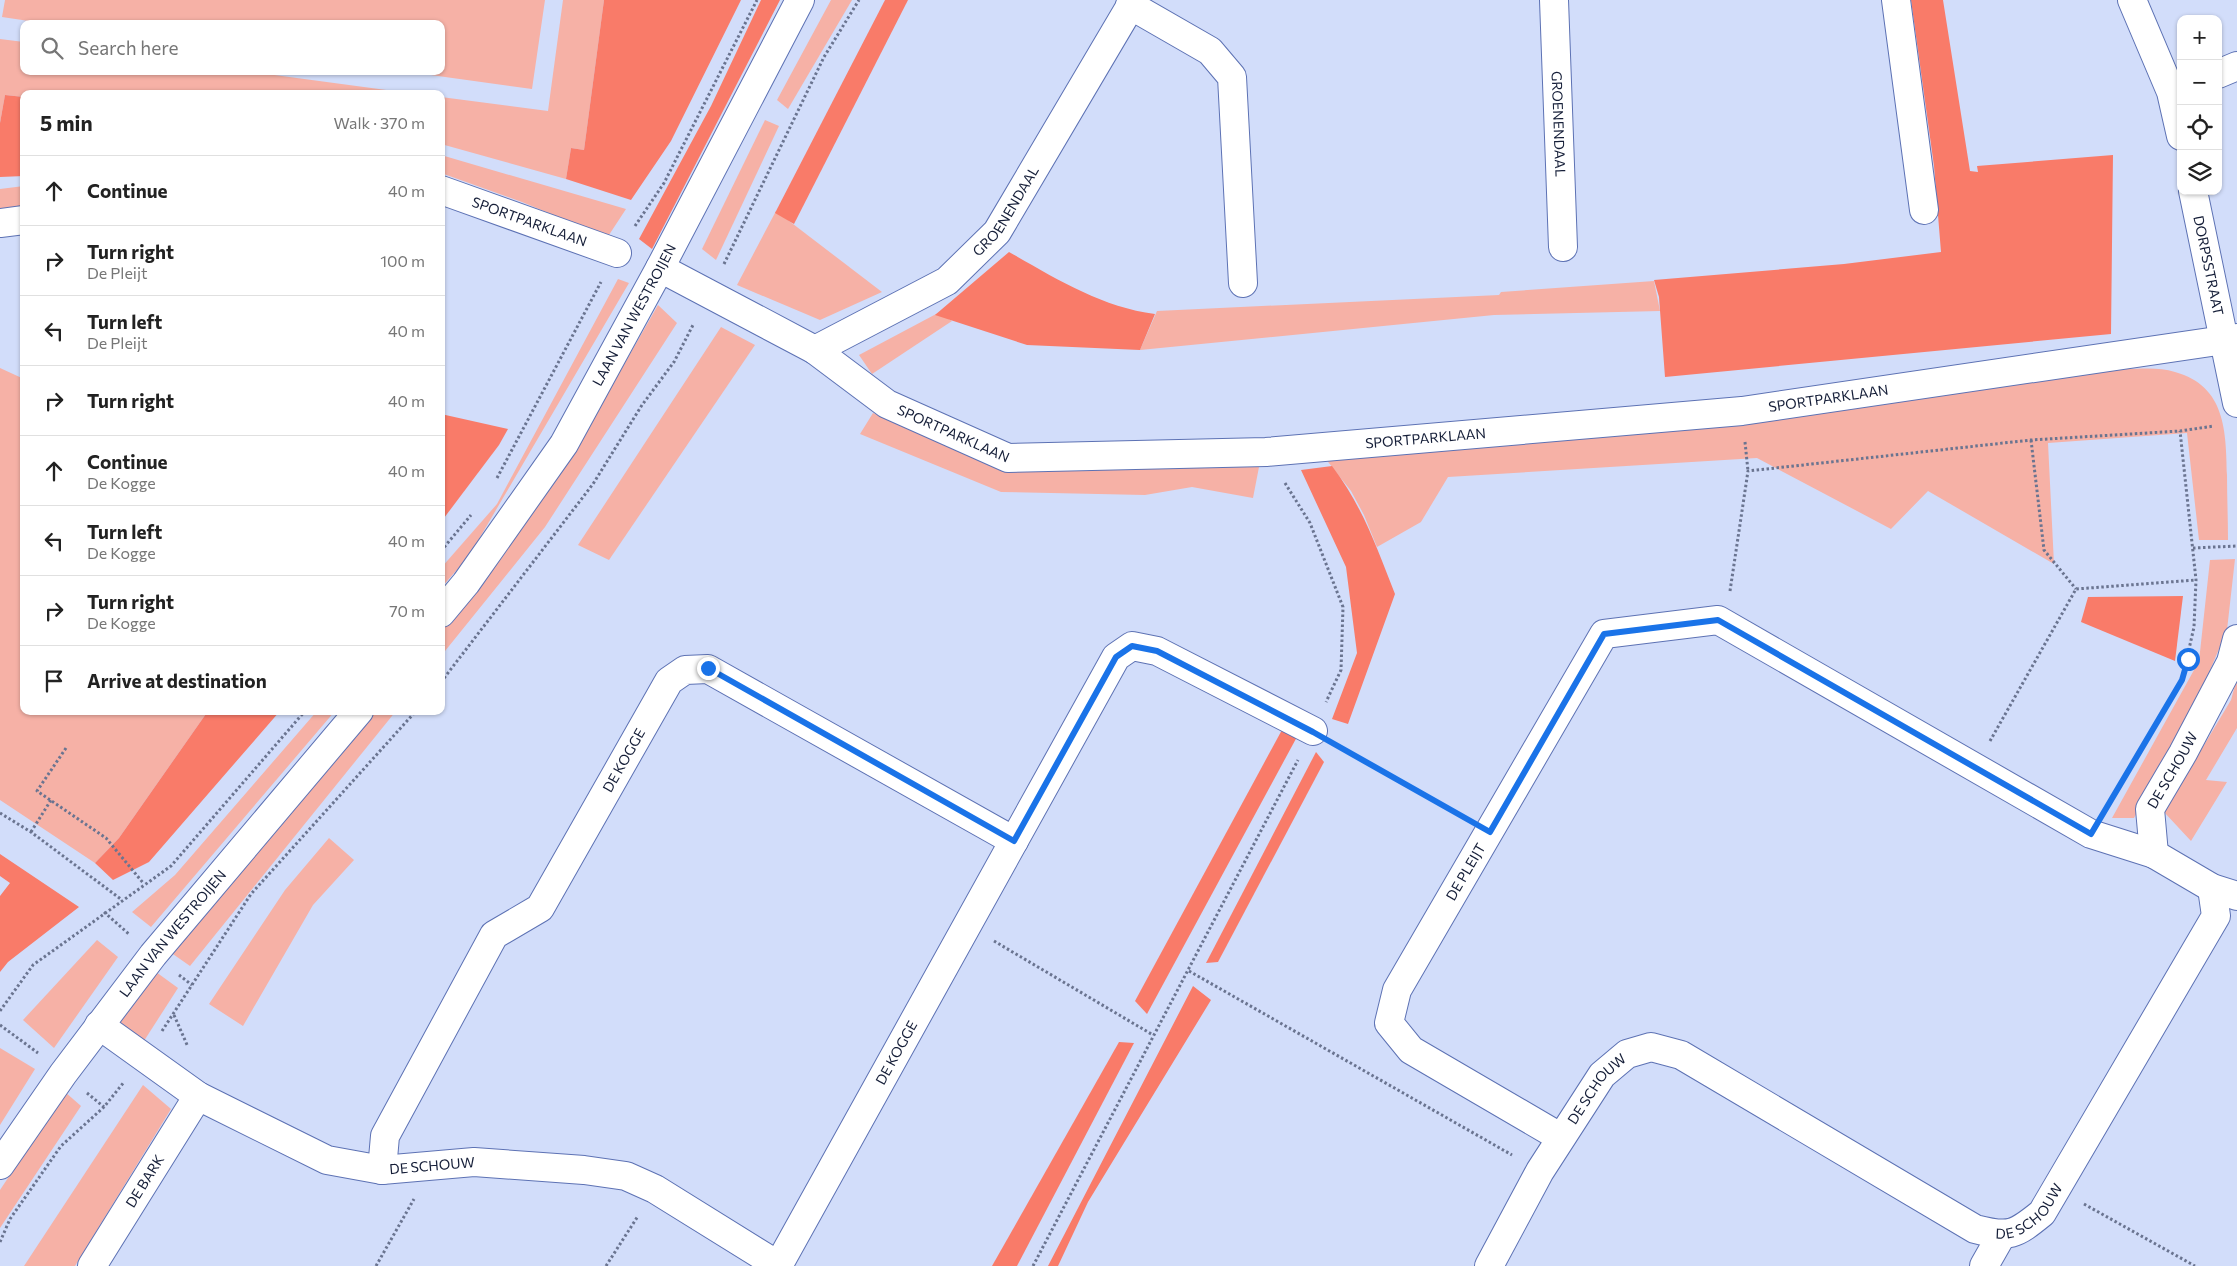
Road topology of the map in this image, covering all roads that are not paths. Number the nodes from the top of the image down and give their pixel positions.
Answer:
1 (800, 0) edge
2 (1554, 0) edge
3 (1896, 0) edge
4 (2132, 0) edge
5 (1132, 2) edge
6 (2237, 66) edge
7 (2222, 72) edge
8 (2176, 90) edge
9 (2178, 105) edge
10 (445, 191) edge
11 (2194, 195) edge
12 (1924, 210) dead end
13 (20, 220) edge
14 (0, 223) edge
15 (1562, 247) dead end
16 (617, 253) dead end
17 (660, 268) junction
18 (1243, 283) dead end
19 (2231, 339) edge
20 (815, 350) junction
21 (2237, 403) edge
22 (445, 608) edge
23 (2237, 639) edge
24 (356, 715) edge
25 (1313, 732) road end
26 (1014, 841) junction
27 (2154, 854) junction
28 (2225, 892) edge
29 (99, 1025) junction
30 (198, 1096) junction
31 (1560, 1136) junction
32 (0, 1165) edge
33 (382, 1170) junction
34 (2001, 1236) junction
35 (92, 1266) edge
36 (778, 1266) edge
37 (1489, 1266) edge
38 (1984, 1266) edge

1 - 17 street, LAAN VAN WESTROIJEN
2 - 15 street, GROENENDAAL
3 - 12 street
4 - 8 street
5 - 18 street, GROENENDAAL
5 - 20 street, GROENENDAAL
6 - 7 street
8 - 9 street
10 - 16 street, SPORTPARKLAAN
11 - 19 street, DORPSSTRAAT
13 - 14 street
17 - 20 street, SPORTPARKLAAN
17 - 22 street, LAAN VAN WESTROIJEN
19 - 20 street, SPORTPARKLAAN
19 - 21 street
23 - 27 street, DE SCHOUW
24 - 29 street, LAAN VAN WESTROIJEN
25 - 26 street, DE KOGGE
26 - 33 street, DE KOGGE
26 - 36 street, DE KOGGE
27 - 28 street, DE SCHOUW
27 - 31 street, DE PLEIJT
28 - 34 street, DE SCHOUW
29 - 30 street, DE SCHOUW
29 - 32 street, LAAN VAN WESTROIJEN
30 - 33 street, DE SCHOUW
30 - 35 street, DE BARK
31 - 34 street, DE SCHOUW
31 - 37 street, DE SCHOUW
33 - 36 street, DE SCHOUW
34 - 38 street

